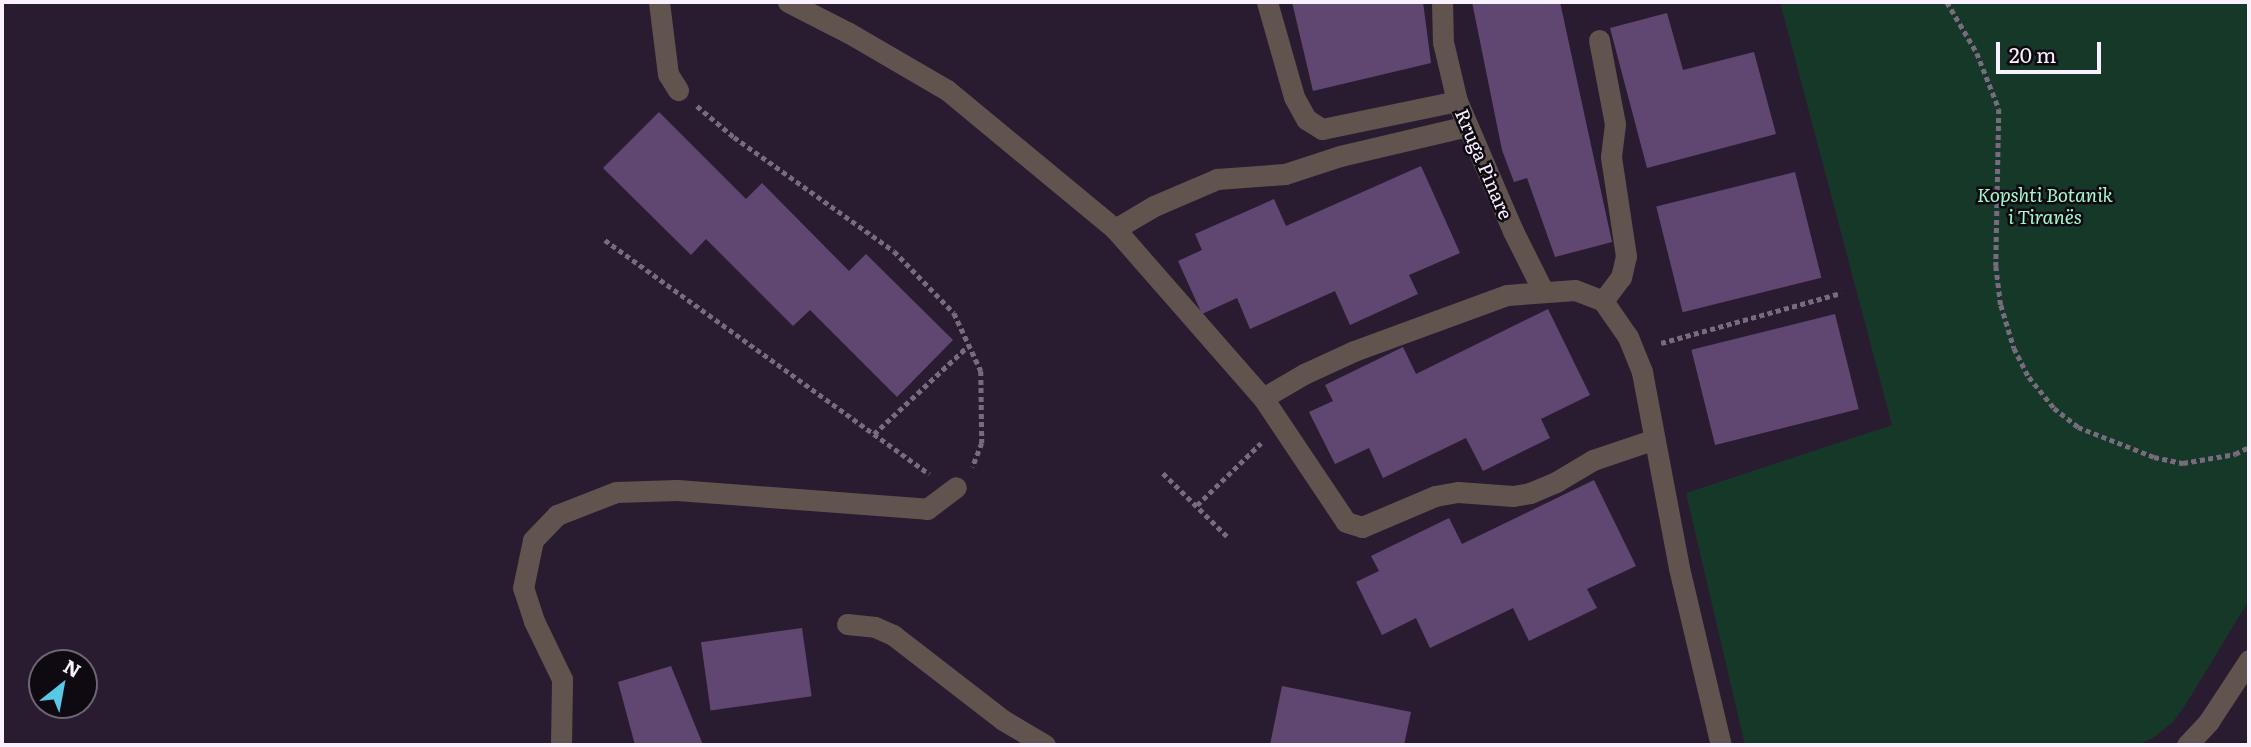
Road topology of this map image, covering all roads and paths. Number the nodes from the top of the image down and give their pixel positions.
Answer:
1 (659, 2) edge
2 (788, 2) edge
3 (1267, 2) edge
4 (1442, 2) edge
5 (1947, 2) edge
6 (1599, 40) dead end
7 (678, 90) joint
8 (1457, 101) junction
9 (1468, 126) junction
10 (1115, 229) junction
11 (605, 240) dead end
12 (1543, 291) junction
13 (1841, 293) dead end
14 (1603, 301) junction
15 (1667, 342) dead end
16 (969, 345) junction
17 (1263, 398) junction
18 (1281, 422) junction
19 (874, 434) junction
20 (1655, 439) junction
21 (2249, 447) edge
22 (1163, 473) dead end
23 (956, 487) junction
24 (1197, 505) junction
25 (1229, 538) dead end
26 (847, 624) dead end
27 (2249, 660) edge
28 (561, 745) edge
29 (1045, 745) edge
30 (1721, 745) edge
31 (2188, 745) edge

1 - 7 street
2 - 10 street
3 - 8 street, Rruga Pinare
4 - 8 street
5 - 21 path
6 - 14 street
7 - 16 path
8 - 9 street, Rruga Pinare
9 - 10 street
9 - 12 street, Rruga Pinare
10 - 17 street
11 - 19 path
12 - 14 street
12 - 17 street
13 - 15 path
14 - 20 street
16 - 19 path
16 - 23 path
17 - 18 street
18 - 20 street
18 - 24 path
19 - 23 path
20 - 30 street
22 - 24 path
23 - 28 street
24 - 25 path
26 - 29 street
27 - 31 street

